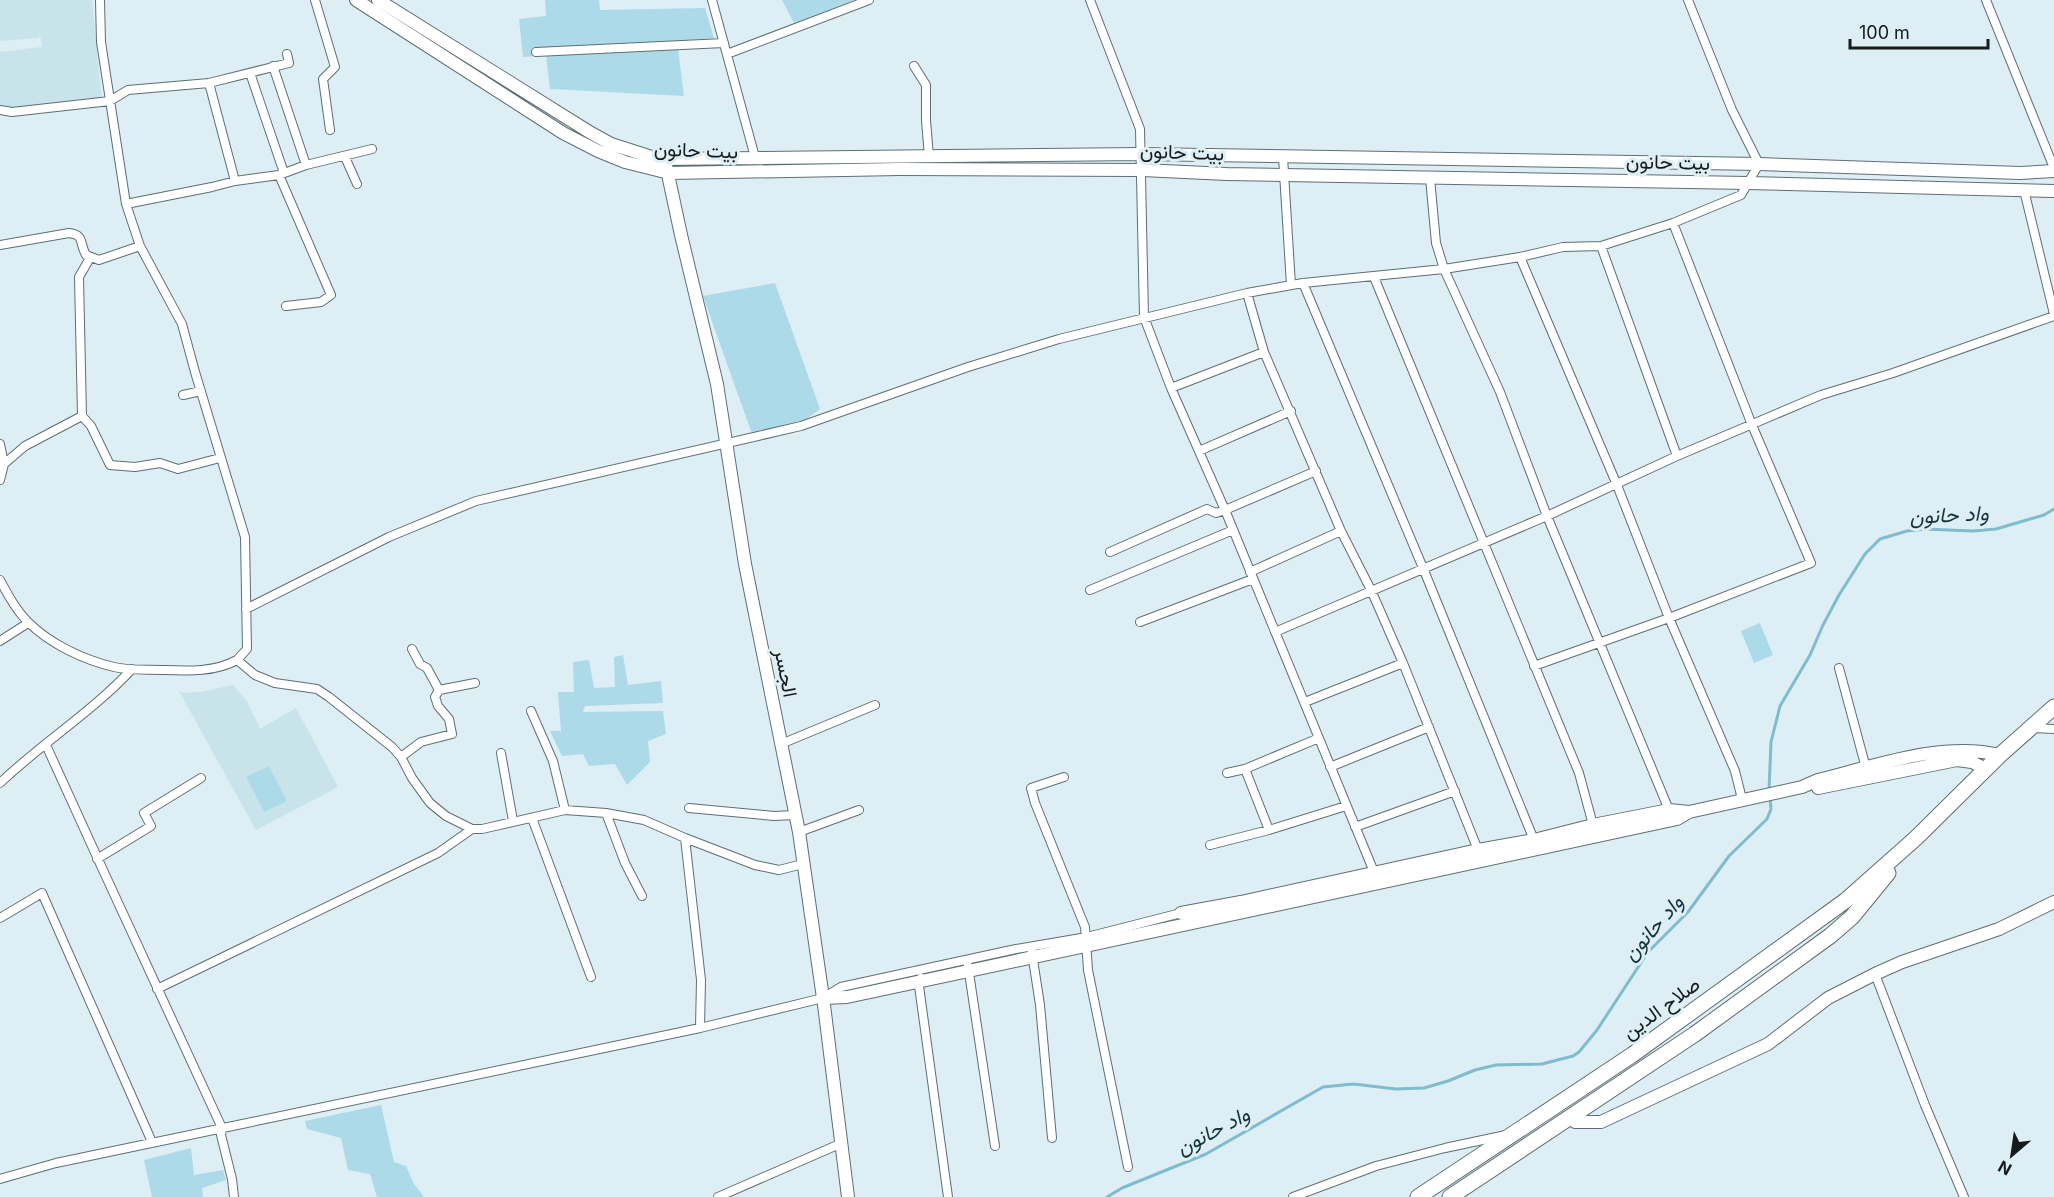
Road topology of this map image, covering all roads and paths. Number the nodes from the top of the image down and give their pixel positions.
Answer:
1 (100, 0) edge
2 (315, 0) edge
3 (356, 0) edge
4 (378, 0) edge
5 (712, 0) edge
6 (869, 0) edge
7 (1090, 0) edge
8 (1688, 0) edge
9 (1986, 0) edge
10 (389, 4) edge
11 (724, 44) junction
12 (536, 52) dead end
13 (287, 54) dead end
14 (727, 54) junction
15 (273, 66) junction
16 (914, 66) dead end
17 (250, 73) junction
18 (209, 83) junction
19 (110, 101) junction
20 (0, 111) edge
21 (330, 130) dead end
22 (372, 148) dead end
23 (1141, 154) junction
24 (345, 157) junction
25 (755, 157) junction
26 (929, 157) junction
27 (1283, 157) junction
28 (1368, 158) junction
29 (665, 160) junction
30 (1759, 164) junction
31 (306, 165) junction
32 (1142, 170) junction
33 (2054, 171) edge
34 (669, 173) junction
35 (282, 174) junction
36 (1284, 175) junction
37 (1369, 177) junction
38 (1430, 178) junction
39 (235, 181) junction
40 (1748, 183) junction
41 (357, 184) dead end
42 (2024, 190) junction
43 (2050, 191) edge
44 (126, 204) junction
45 (1674, 223) junction
46 (0, 245) edge
47 (140, 246) junction
48 (1602, 246) junction
49 (1520, 257) junction
50 (90, 258) junction
51 (1444, 268) junction
52 (1374, 277) junction
53 (1303, 283) junction
54 (1291, 285) junction
55 (1247, 293) junction
56 (286, 306) dead end
57 (2054, 315) edge
58 (1144, 317) junction
59 (1264, 352) junction
60 (1171, 388) junction
61 (201, 392) junction
62 (183, 395) dead end
63 (1291, 411) junction
64 (82, 416) junction
65 (1752, 424) junction
66 (0, 444) edge
67 (727, 444) junction
68 (1199, 451) junction
69 (1677, 456) junction
70 (220, 458) junction
71 (4, 464) junction
72 (1316, 471) junction
73 (0, 480) edge
74 (1617, 485) junction
75 (1225, 510) junction
76 (1547, 516) junction
77 (1233, 530) junction
78 (1341, 531) junction
79 (1483, 543) junction
80 (1110, 552) dead end
81 (1423, 568) junction
82 (1251, 575) junction
83 (0, 580) edge
84 (1090, 590) dead end
85 (1371, 590) junction
86 (246, 609) junction
87 (1669, 618) junction
88 (1140, 622) dead end
89 (28, 623) junction
90 (1275, 632) junction
91 (0, 641) edge
92 (1600, 643) junction
93 (412, 649) dead end
94 (237, 660) junction
95 (1403, 663) junction
96 (1534, 666) junction
97 (1839, 668) dead end
98 (132, 669) junction
99 (475, 683) dead end
100 (439, 690) junction
101 (1305, 702) junction
102 (876, 705) dead end
103 (2054, 707) edge
104 (531, 711) dead end
105 (1429, 727) junction
106 (2031, 728) junction
107 (2054, 729) edge
108 (1319, 738) junction
109 (781, 744) junction
110 (46, 745) junction
111 (501, 753) dead end
112 (2000, 755) junction
113 (401, 757) junction
114 (1330, 767) junction
115 (1866, 768) junction
116 (1245, 769) junction
117 (1986, 769) junction
118 (1227, 773) dead end
119 (1064, 777) dead end
120 (201, 778) dead end
121 (0, 783) edge
122 (1802, 787) junction
123 (1455, 791) junction
124 (1747, 798) junction
125 (1346, 806) junction
126 (689, 808) dead end
127 (565, 810) junction
128 (859, 810) dead end
129 (1669, 810) junction
130 (1689, 812) junction
131 (606, 813) junction
132 (795, 815) junction
133 (532, 818) junction
134 (513, 821) junction
135 (1593, 825) junction
136 (472, 828) junction
137 (1355, 828) junction
138 (1269, 830) junction
139 (799, 832) junction
140 (685, 838) junction
141 (1916, 838) junction
142 (1534, 840) junction
143 (1210, 845) dead end
144 (1478, 850) junction
145 (96, 859) junction
146 (803, 864) junction
147 (1374, 872) junction
148 (642, 896) dead end
149 (2054, 902) edge
150 (1181, 913) joint
151 (0, 918) edge
152 (1086, 942) junction
153 (1032, 952) junction
154 (968, 965) junction
155 (1875, 974) junction
156 (921, 976) junction
157 (591, 977) dead end
158 (157, 988) junction
159 (823, 998) junction
160 (700, 1028) junction
161 (1570, 1117) junction
162 (222, 1128) junction
163 (1515, 1133) junction
164 (1052, 1138) dead end
165 (152, 1142) junction
166 (843, 1143) junction
167 (995, 1146) dead end
168 (1128, 1167) dead end
169 (0, 1179) edge
170 (234, 1197) edge
171 (717, 1197) edge
172 (848, 1197) edge
173 (948, 1197) edge
174 (1293, 1197) edge
175 (1418, 1197) edge
176 (1450, 1197) edge
177 (1964, 1197) edge

1 - 19 street
2 - 21 street
3 - 34 street, بيت حانون
4 - 10 street, بيت حانون
5 - 11 street
6 - 14 street
7 - 23 street
8 - 30 street
9 - 33 street
10 - 29 street, بيت حانون
11 - 12 street
11 - 14 street
13 - 15 street
14 - 25 street
15 - 17 street
15 - 31 street
16 - 26 street
17 - 18 street
17 - 35 street
18 - 19 street
18 - 39 street
19 - 20 street
19 - 44 street
22 - 24 street
23 - 26 street, بيت حانون
23 - 27 street, بيت حانون
23 - 32 street
24 - 31 street
24 - 41 street
25 - 26 street, بيت حانون
25 - 29 street, بيت حانون
27 - 28 street, بيت حانون
27 - 36 street
28 - 30 street, بيت حانون
28 - 37 street
29 - 34 street, الجسر
30 - 33 street, بيت حانون
30 - 40 street
31 - 35 street
32 - 34 street, بيت حانون
32 - 36 street, بيت حانون
32 - 58 street
33 - 43 street
34 - 67 street, الجسر
35 - 39 street
35 - 56 street
36 - 37 street, بيت حانون
36 - 54 street
37 - 38 street, بيت حانون
38 - 40 street, بيت حانون
38 - 51 street
39 - 44 street
40 - 42 street, بيت حانون
40 - 45 street
42 - 43 street, بيت حانون
42 - 57 street
44 - 47 street
45 - 48 street
45 - 65 street
46 - 50 street
47 - 50 street
47 - 61 street
48 - 49 street
48 - 69 street
49 - 51 street
49 - 74 street
50 - 64 street
51 - 52 street
51 - 76 street
52 - 53 street
52 - 79 street
53 - 54 street
53 - 81 street
54 - 55 street
55 - 58 street
55 - 59 street
57 - 65 street
58 - 60 street
58 - 67 street
59 - 60 street
59 - 63 street
60 - 68 street
61 - 62 street
61 - 70 street
63 - 68 street
63 - 72 street
64 - 70 street
64 - 71 street
65 - 69 street
65 - 87 street
66 - 71 street
67 - 86 street
67 - 109 street, الجسر
68 - 75 street
69 - 74 street
70 - 86 street
71 - 73 street
72 - 75 street
72 - 78 street
74 - 76 street
74 - 87 street
75 - 77 street
75 - 80 street
76 - 79 street
76 - 92 street
77 - 82 street
77 - 84 street
78 - 82 street
78 - 85 street
79 - 81 street
79 - 96 street
81 - 85 street
81 - 142 street
82 - 88 street
82 - 90 street
83 - 89 street
85 - 90 street
85 - 95 street
86 - 94 street
87 - 92 street
87 - 124 street
89 - 91 street
89 - 98 street
90 - 101 street
92 - 96 street
92 - 129 street
93 - 100 street
94 - 98 street
94 - 113 street
95 - 101 street
95 - 105 street
96 - 135 street
97 - 115 street
98 - 110 street
99 - 100 street
100 - 113 street
101 - 108 street
102 - 109 street
103 - 106 highway, صلاح الدين
104 - 127 street
105 - 114 street
105 - 123 street
106 - 107 street
106 - 112 highway, صلاح الدين
108 - 114 street
108 - 116 street
109 - 132 street, الجسر
110 - 121 street
110 - 145 street
111 - 134 street
112 - 115 street
112 - 117 highway, صلاح الدين
113 - 136 street
114 - 125 street
115 - 122 street
116 - 118 street
116 - 138 street
117 - 122 street
117 - 141 highway, صلاح الدين
119 - 152 street
120 - 145 street
122 - 124 street
123 - 137 street
123 - 144 street
124 - 130 street
125 - 137 street
125 - 138 street
126 - 132 street
127 - 131 street
127 - 133 street
128 - 139 street
129 - 130 street
129 - 135 street
130 - 152 street
131 - 140 street
131 - 148 street
132 - 139 street, الجسر
133 - 134 street
133 - 157 street
134 - 136 street
135 - 142 street
136 - 158 street
137 - 147 street
138 - 143 street
139 - 146 street, الجسر
140 - 146 street
140 - 160 street
141 - 161 highway, صلاح الدين
141 - 163 highway, صلاح الدين
142 - 144 street
144 - 147 street
145 - 158 street
146 - 159 street, الجسر
147 - 150 street
149 - 155 street
150 - 152 street
151 - 165 street
152 - 153 street
152 - 168 street
153 - 154 street
153 - 164 street
154 - 156 street
154 - 167 street
155 - 161 street
155 - 177 street
156 - 159 street
156 - 173 street
158 - 162 street
159 - 160 street
159 - 166 street, الجسر
160 - 162 street
161 - 176 highway, صلاح الدين
162 - 165 street
162 - 170 street
163 - 174 street
163 - 175 highway, صلاح الدين
165 - 169 street
166 - 171 street
166 - 172 street, الجسر

